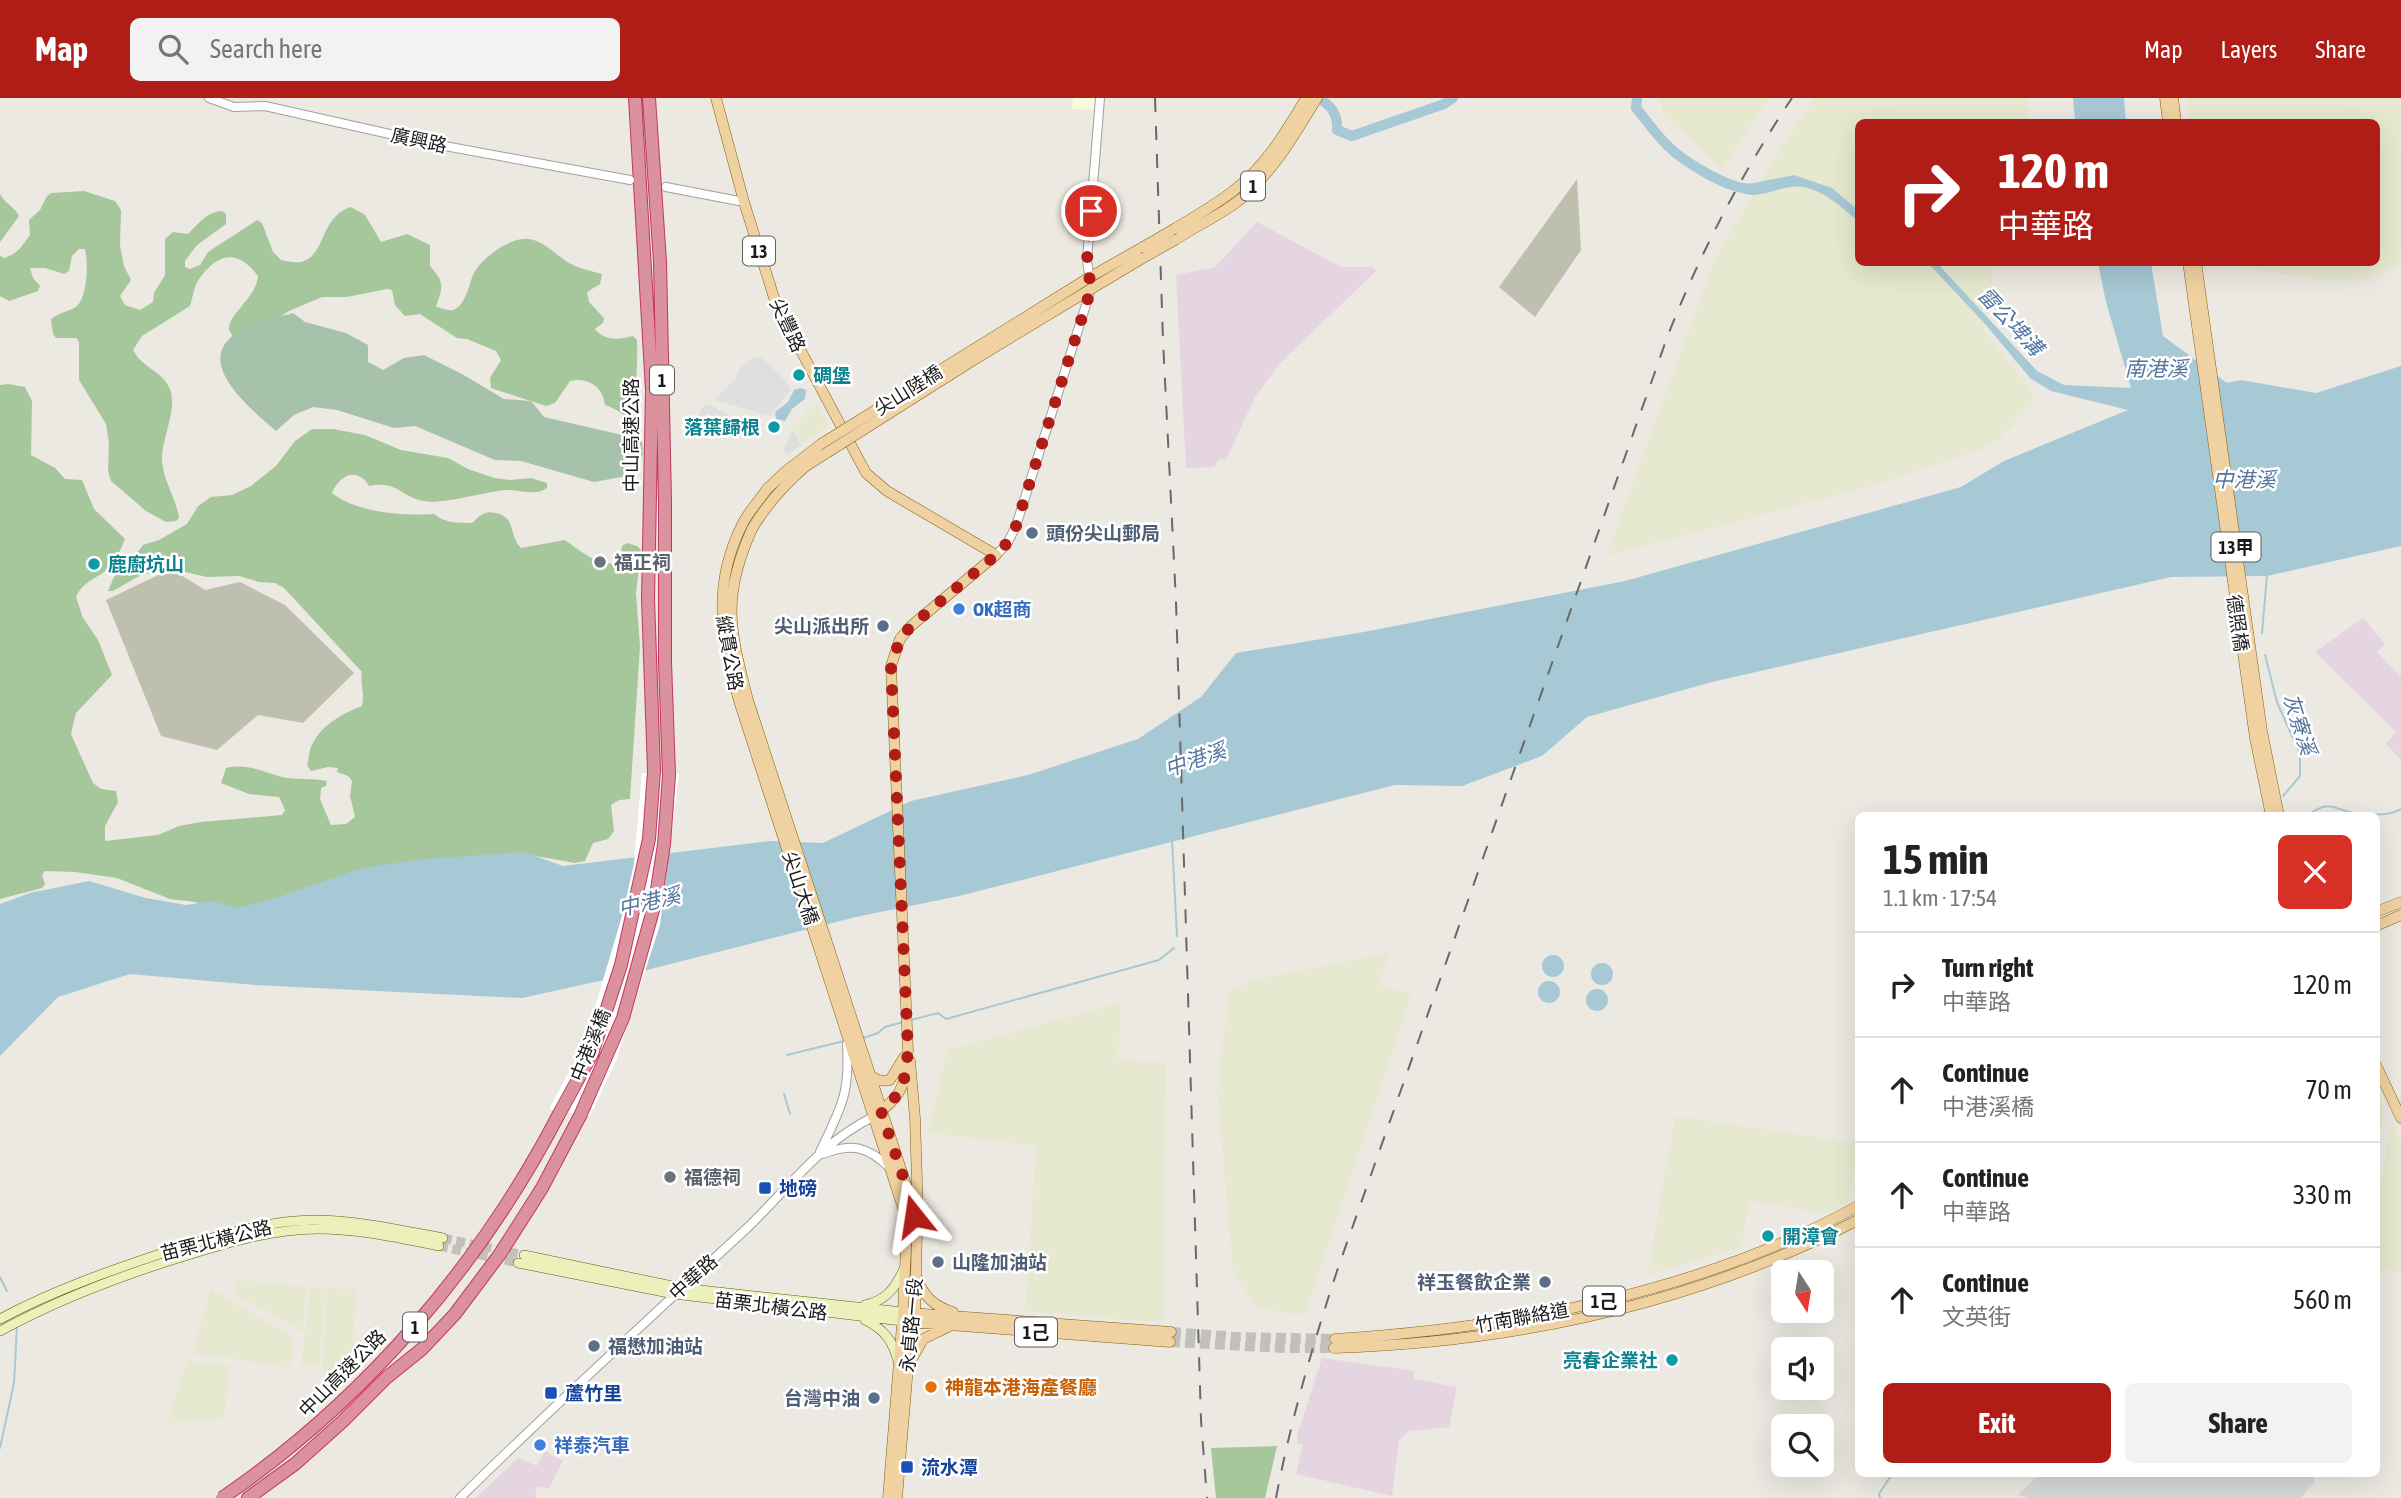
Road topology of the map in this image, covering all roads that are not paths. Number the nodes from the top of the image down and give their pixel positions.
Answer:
1 (209, 98) edge
2 (635, 98) edge
3 (649, 98) edge
4 (716, 98) edge
5 (1100, 98) edge
6 (1317, 98) edge
7 (2165, 98) edge
8 (2173, 98) edge
9 (1306, 104) edge
10 (2168, 119) edge
11 (2176, 119) edge
12 (630, 180) dead end
13 (666, 187) dead end
14 (744, 202) junction
15 (1143, 253) junction
16 (2189, 266) edge
17 (2197, 266) edge
18 (1090, 277) junction
19 (1091, 289) junction
20 (747, 526) junction
21 (996, 555) junction
22 (665, 662) joint
23 (743, 698) junction
24 (654, 771) joint
25 (2270, 812) edge
26 (2278, 812) edge
27 (2401, 902) edge
28 (2380, 910) edge
29 (2401, 915) edge
30 (2380, 924) edge
31 (846, 1031) junction
32 (908, 1050) junction
33 (2380, 1073) edge
34 (865, 1075) junction
35 (559, 1114) joint
36 (877, 1114) junction
37 (2401, 1118) edge
38 (818, 1157) junction
39 (891, 1168) junction
40 (1855, 1207) edge
41 (1855, 1221) edge
42 (917, 1231) junction
43 (441, 1242) tunnel mouth
44 (207, 1244) junction
45 (911, 1269) junction
46 (682, 1288) junction
47 (674, 1294) junction
48 (857, 1312) junction
49 (902, 1317) junction
50 (915, 1318) junction
51 (974, 1318) junction
52 (0, 1319) edge
53 (952, 1325) junction
54 (0, 1331) edge
55 (903, 1366) junction
56 (386, 1378) joint
57 (222, 1498) edge
58 (248, 1498) edge
59 (460, 1498) edge
60 (887, 1498) edge
61 (897, 1498) edge

1 - 12 street, 廣興路
2 - 24 highway, 中山高速公路 / 1
3 - 22 highway, 中山高速公路 / 1
4 - 14 main road, 尖豐路 / 13
5 - 18 street
6 - 9 main road, 1
7 - 10 main road
8 - 11 main road
9 - 15 main road, 1, bridge
13 - 14 street
14 - 21 main road, 尖豐路 / 13
15 - 18 main road, 1
15 - 19 main road, 1
16 - 25 main road, 德照橋 / 13甲
17 - 26 main road, 德照橋 / 13甲
18 - 19 street
18 - 20 main road, 尖山陸橋 / 1, bridge
19 - 20 main road, 尖山陸橋 / 1, bridge
19 - 21 street
20 - 23 main road, 縱貫公路 / 1
21 - 32 main road
22 - 56 highway, 中港溪橋
23 - 31 main road, 尖山大橋 / 1
23 - 34 main road, 尖山大橋 / 1
24 - 35 highway, 中港溪橋 / 1
27 - 28 main road
29 - 30 main road
31 - 34 main road, 尖山大橋 / 1
31 - 38 street
32 - 34 main road
32 - 36 main road, 中華路
32 - 42 main road
33 - 37 main road
34 - 36 main road, 永貞路一段 / 1
35 - 57 highway, 中山高速公路 / 1, bridge
36 - 38 street, 中華路
36 - 39 main road, 永貞路一段 / 1
36 - 42 main road, 永貞路一段 / 1
38 - 39 street
38 - 46 street, 中華路
39 - 45 main road, 永貞路一段 / 1
40 - 41 main road, 竹南聯絡道 / 1己
42 - 45 main road, 永貞路一段 / 1
43 - 44 main road, 苗栗北橫公路
44 - 52 main road, 苗栗北橫公路
44 - 54 main road, 苗栗北橫公路
45 - 48 main road
45 - 49 main road, 永貞路一段 / 1
45 - 50 main road, 永貞路一段 / 1
45 - 51 main road
46 - 47 street, 中華路
46 - 47 main road, 苗栗北橫公路
46 - 48 main road, 苗栗北橫公路
47 - 48 main road, 苗栗北橫公路
47 - 59 street, 中華路
48 - 49 main road, 苗栗北橫公路
48 - 55 main road
49 - 50 main road, 1己
49 - 55 main road, 永貞路一段 / 1
50 - 51 main road, 1己
50 - 53 main road, 1己
50 - 55 main road, 永貞路一段 / 1
51 - 53 main road, 1己
53 - 55 main road
55 - 60 main road, 永貞路一段 / 1
55 - 61 main road, 永貞路一段 / 1
56 - 58 highway, 中山高速公路

